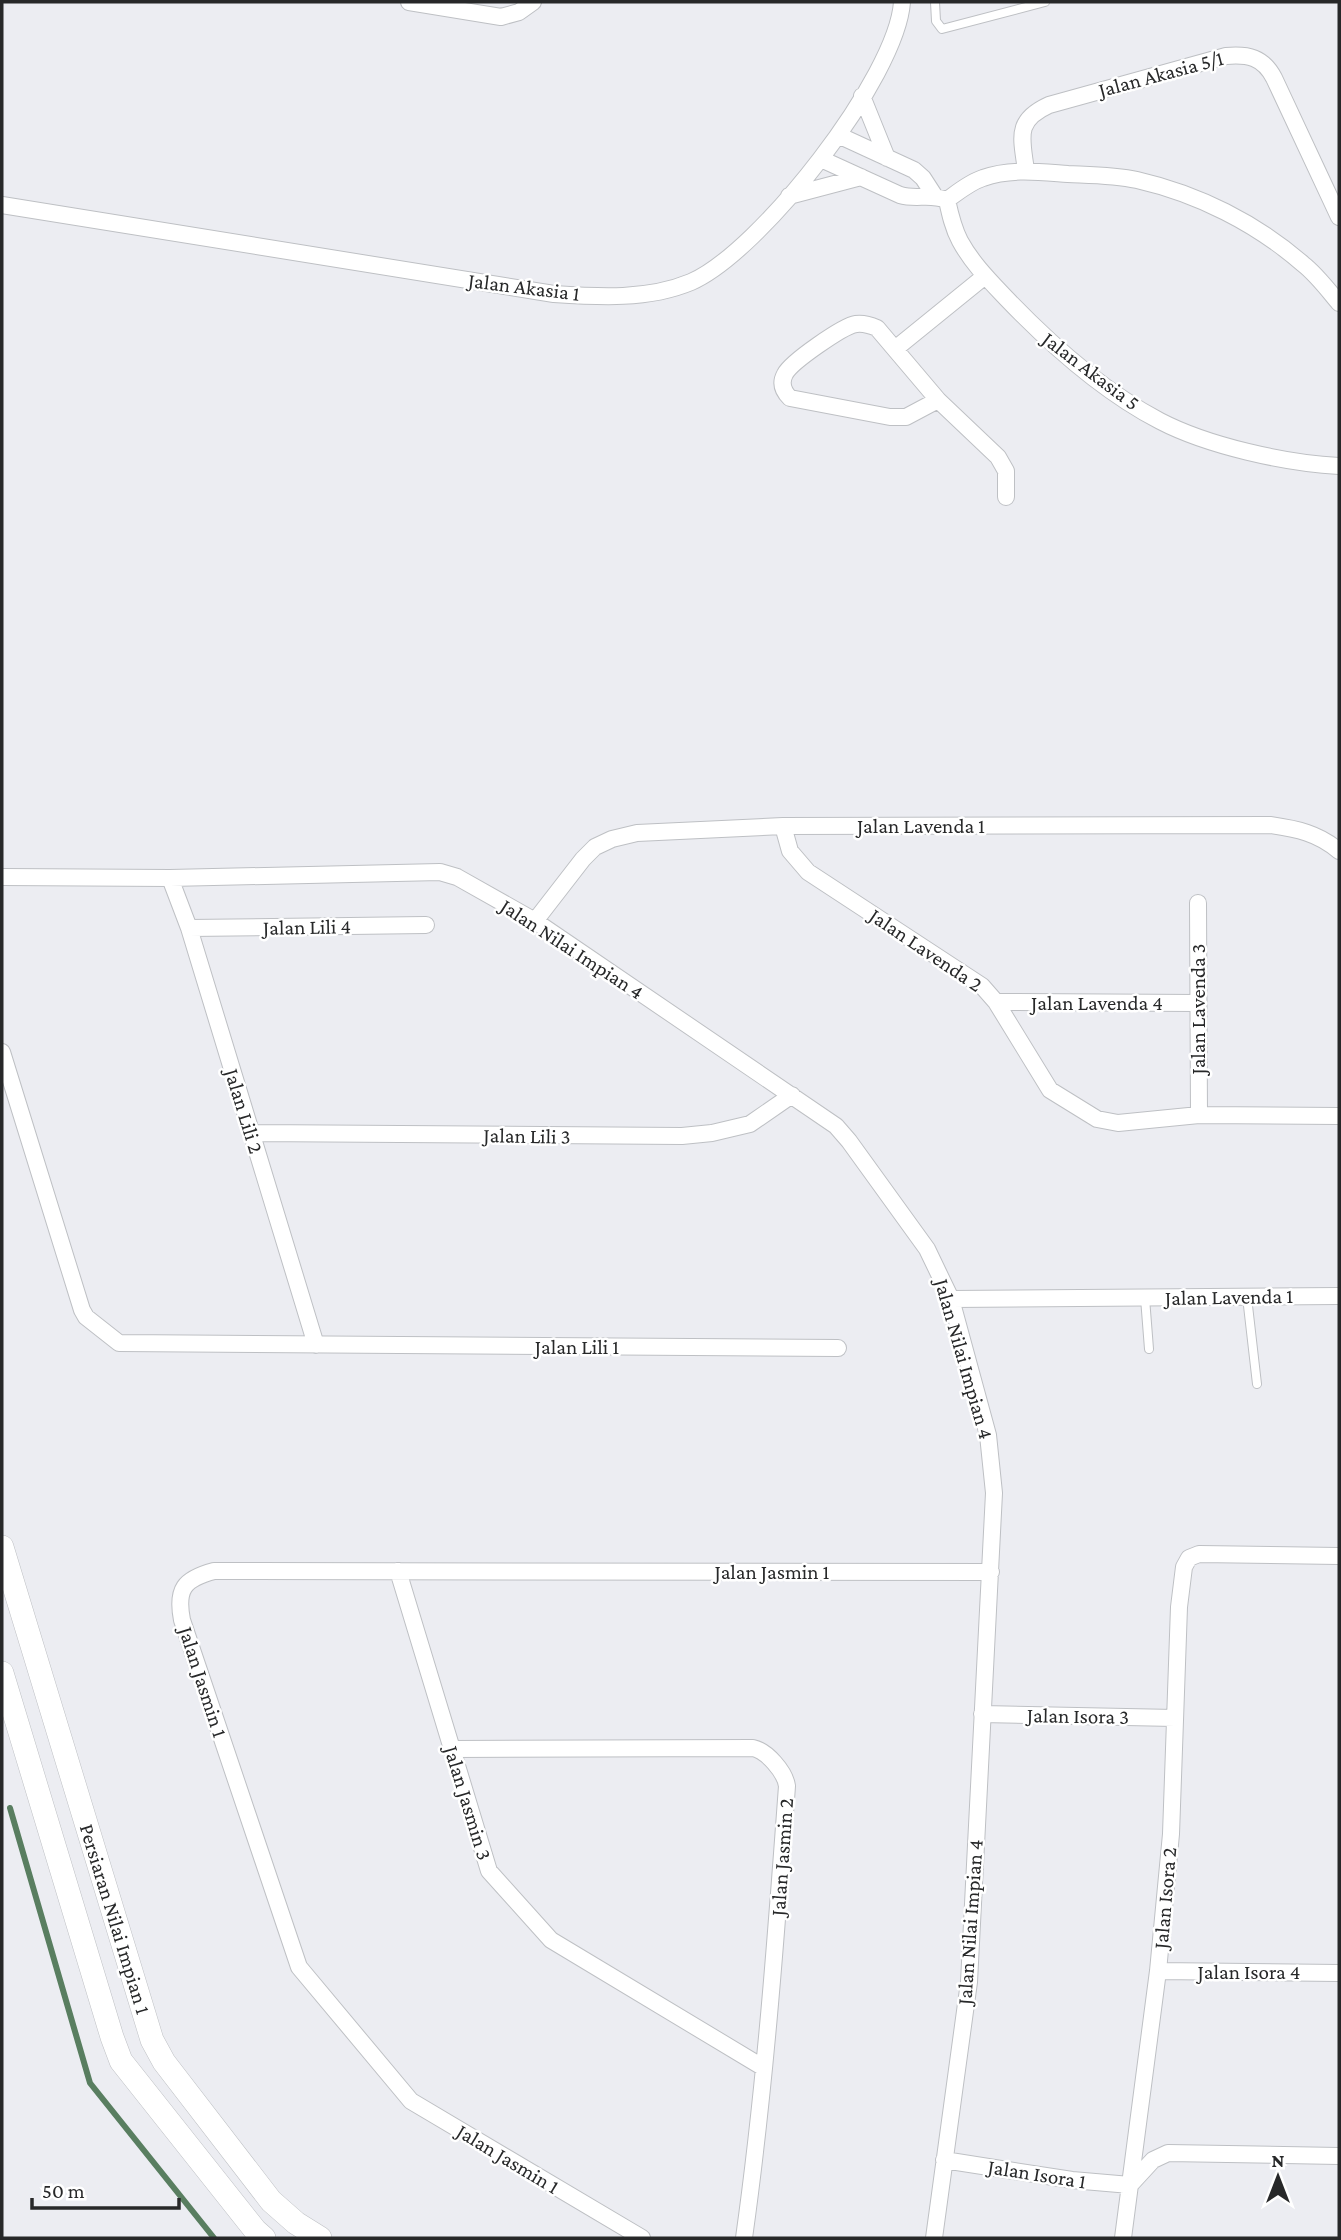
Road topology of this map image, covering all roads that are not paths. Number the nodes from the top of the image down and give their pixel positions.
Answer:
1 (409, 2) edge
2 (533, 2) edge
3 (902, 2) edge
4 (935, 2) edge
5 (1045, 2) edge
6 (862, 96) junction
7 (838, 135) junction
8 (887, 158) junction
9 (821, 159) junction
10 (1027, 171) junction
11 (861, 177) junction
12 (789, 196) junction
13 (940, 197) junction
14 (2, 205) edge
15 (1339, 218) edge
16 (985, 276) junction
17 (1339, 303) edge
18 (895, 349) junction
19 (939, 400) junction
20 (1339, 466) edge
21 (1006, 497) dead end
22 (783, 826) junction
23 (1339, 851) edge
24 (2, 877) edge
25 (170, 878) junction
26 (1198, 902) dead end
27 (536, 921) junction
28 (426, 925) dead end
29 (188, 928) junction
30 (996, 1002) junction
31 (1198, 1003) junction
32 (2, 1052) edge
33 (792, 1095) junction
34 (1199, 1115) junction
35 (1339, 1116) edge
36 (250, 1133) junction
37 (1339, 1296) edge
38 (1247, 1297) junction
39 (1145, 1298) junction
40 (951, 1299) junction
41 (316, 1345) junction
42 (838, 1348) dead end
43 (1149, 1349) dead end
44 (1257, 1384) dead end
45 (2, 1547) edge
46 (1339, 1556) edge
47 (398, 1570) junction
48 (991, 1573) junction
49 (2, 1674) edge
50 (982, 1714) junction
51 (1175, 1718) junction
52 (452, 1749) junction
53 (1158, 1971) junction
54 (1339, 1972) edge
55 (764, 2068) junction
56 (1339, 2156) edge
57 (944, 2160) junction
58 (1130, 2185) junction
59 (264, 2238) edge
60 (320, 2238) edge
61 (642, 2238) edge
62 (744, 2238) edge
63 (934, 2238) edge
64 (1123, 2238) edge

1 - 2 street
3 - 6 street, Jalan Akasia 1
4 - 5 lane
6 - 7 street, Jalan Akasia 1
6 - 8 street
7 - 8 street
7 - 9 street, Jalan Akasia 1
8 - 13 street
9 - 11 street
9 - 12 street, Jalan Akasia 1
10 - 13 street
10 - 15 street, Jalan Akasia 5/1
10 - 17 street
11 - 12 street
11 - 13 street
12 - 14 street, Jalan Akasia 1
13 - 16 street, Jalan Akasia 5
16 - 18 street
16 - 20 street, Jalan Akasia 5
18 - 19 street
18 - 19 street
19 - 21 street
22 - 23 street, Jalan Lavenda 1
22 - 27 street, Jalan Lavenda 1
22 - 30 street, Jalan Lavenda 2
24 - 25 street, Jalan Nilai Impian 4
25 - 27 street, Jalan Nilai Impian 4
25 - 29 street, Jalan Lili 2
26 - 31 street, Jalan Lavenda 3
27 - 33 street, Jalan Nilai Impian 4
28 - 29 street, Jalan Lili 4
29 - 36 street, Jalan Lili 2
30 - 31 street, Jalan Lavenda 4
30 - 34 street, Jalan Lavenda 2
31 - 34 street, Jalan Lavenda 3
32 - 41 street, Jalan Lili 1
33 - 36 street, Jalan Lili 3
33 - 40 street, Jalan Nilai Impian 4
34 - 35 street, Jalan Lavenda 2
36 - 41 street, Jalan Lili 2
37 - 38 street, Jalan Lavenda 1
38 - 39 street, Jalan Lavenda 1
38 - 44 lane
39 - 40 street, Jalan Lavenda 1
39 - 43 lane
40 - 48 street, Jalan Nilai Impian 4
41 - 42 street, Jalan Lili 1
45 - 60 street, Persiaran Nilai Impian 1
46 - 51 street, Jalan Isora 2
47 - 48 street, Jalan Jasmin 1
47 - 52 street, Jalan Jasmin 3
47 - 61 street, Jalan Jasmin 1
48 - 50 street, Jalan Nilai Impian 4
49 - 59 street, Persiaran Nilai Impian 1
50 - 51 street, Jalan Isora 3
50 - 57 street, Jalan Nilai Impian 4
51 - 53 street, Jalan Isora 2
52 - 55 street, Jalan Jasmin 3
52 - 55 street, Jalan Jasmin 2
53 - 54 street, Jalan Isora 4
53 - 58 street, Jalan Isora 2
55 - 62 street, Jalan Jasmin 2
56 - 58 street
57 - 58 street, Jalan Isora 1
57 - 63 street, Jalan Nilai Impian 4
58 - 64 street, Jalan Isora 2

